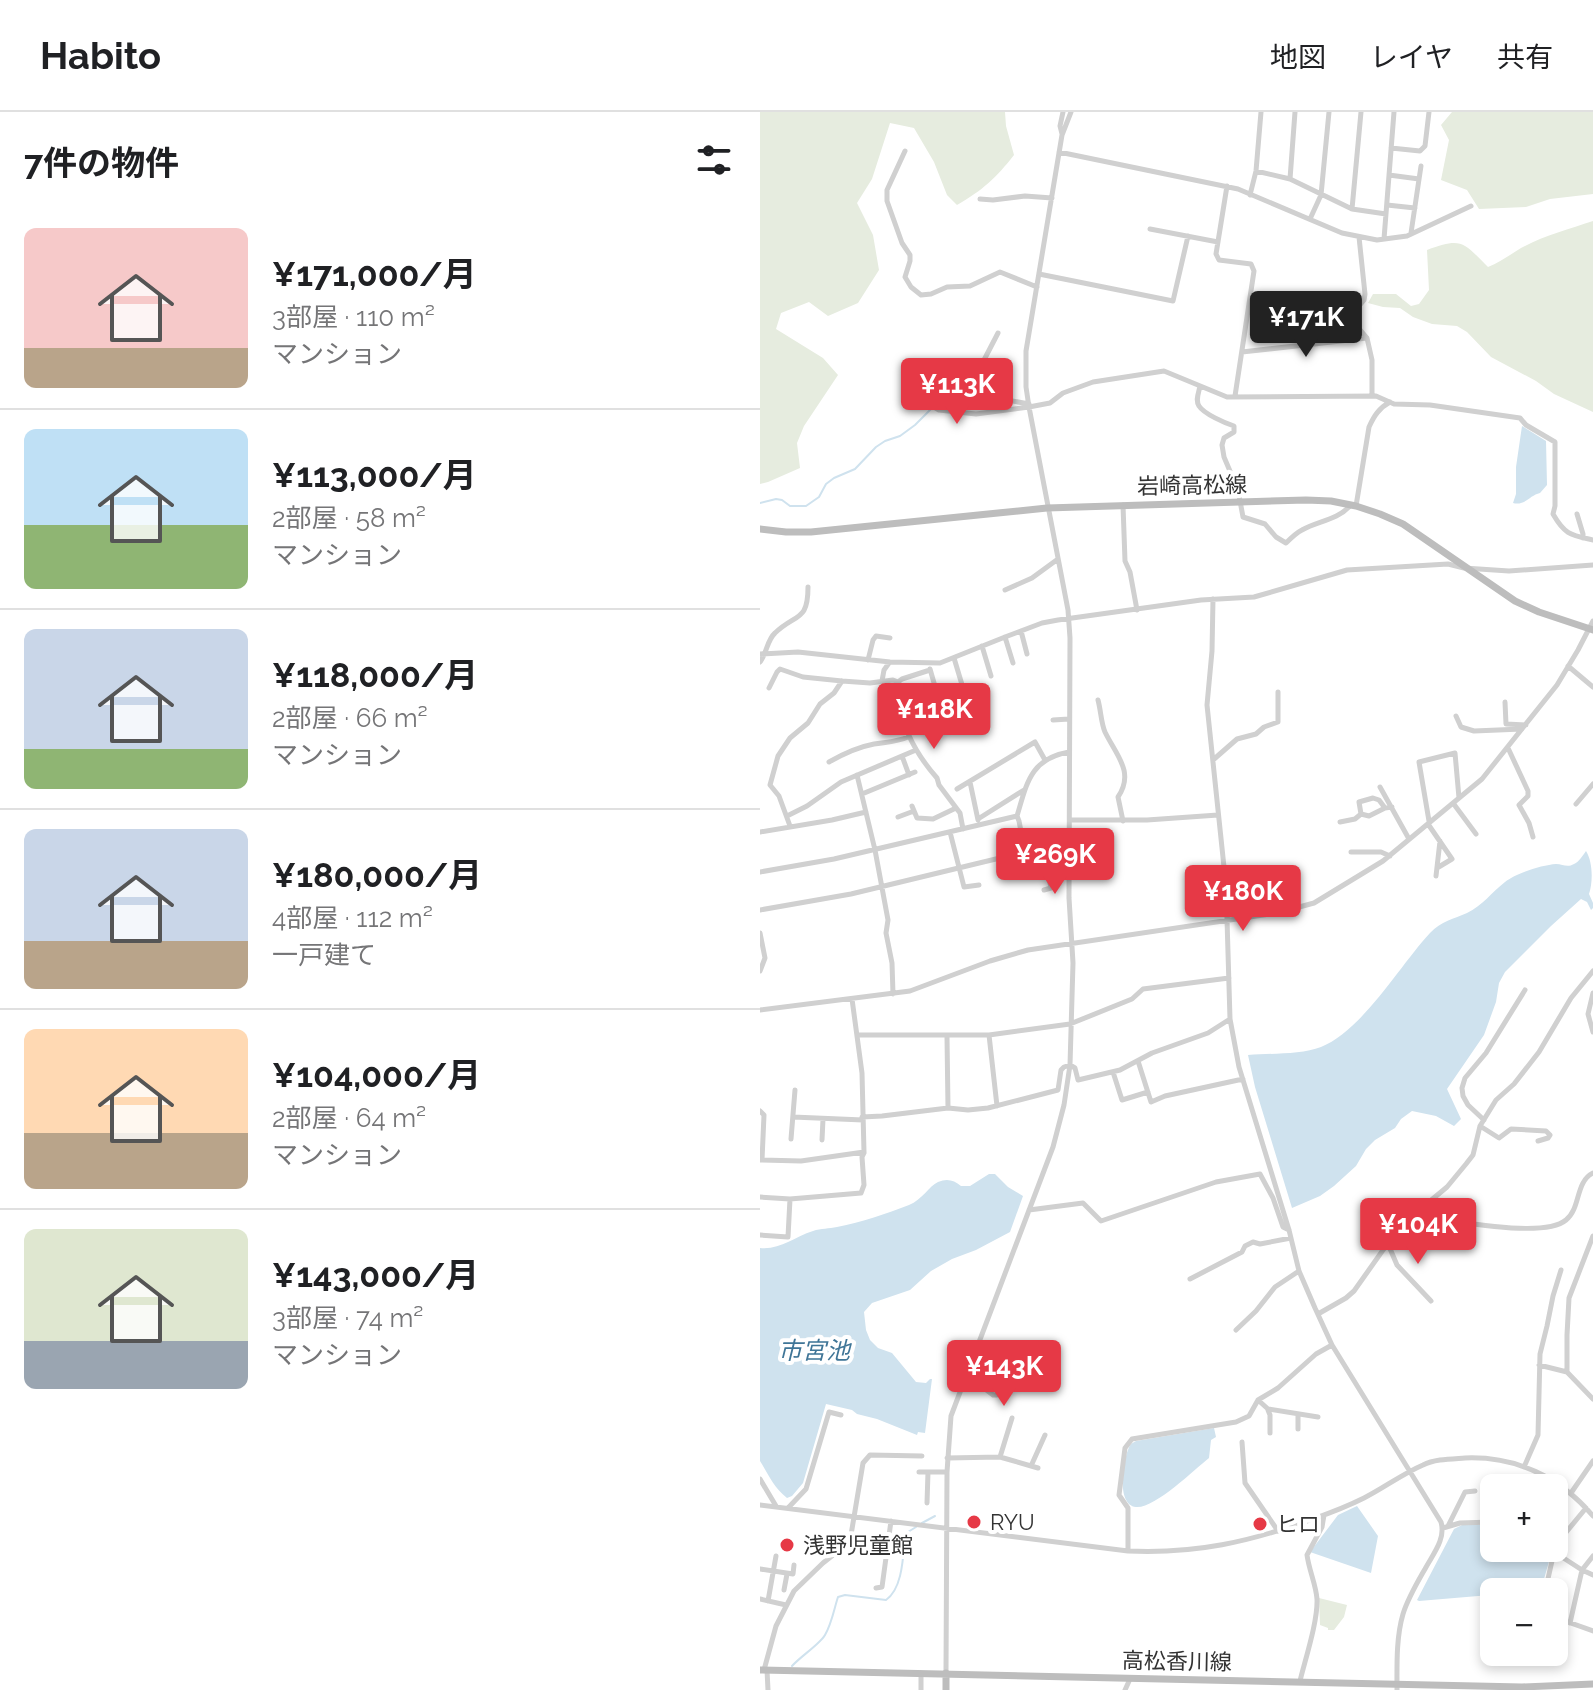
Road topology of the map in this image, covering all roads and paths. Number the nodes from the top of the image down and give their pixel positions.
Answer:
1 (1063, 112) edge
2 (1071, 112) edge
3 (1261, 112) edge
4 (1295, 112) edge
5 (1329, 112) edge
6 (1361, 112) edge
7 (1394, 112) edge
8 (1429, 112) edge
9 (1062, 135) junction
10 (1391, 148) junction
11 (905, 151) dead end
12 (1059, 152) junction
13 (1421, 166) dead end
14 (1256, 171) junction
15 (1389, 175) junction
16 (1290, 179) junction
17 (1419, 179) junction
18 (1227, 186) junction
19 (1250, 195) junction
20 (1321, 195) junction
21 (1052, 198) junction
22 (980, 199) dead end
23 (1387, 205) junction
24 (1471, 206) dead end
25 (1415, 208) junction
26 (1352, 209) junction
27 (1386, 214) junction
28 (1310, 219) junction
29 (1150, 229) dead end
30 (1411, 234) junction
31 (1188, 236) junction
32 (1359, 237) junction
33 (1384, 239) junction
34 (1218, 242) junction
35 (1039, 274) junction
36 (1037, 287) junction
37 (998, 333) dead end
38 (1367, 338) junction
39 (1242, 352) junction
40 (930, 375) dead end
41 (1200, 386) junction
42 (1235, 396) junction
43 (1372, 396) junction
44 (1390, 402) junction
45 (1029, 406) junction
46 (1239, 502) junction
47 (1123, 505) junction
48 (1353, 505) junction
49 (1047, 508) junction
50 (1577, 514) dead end
51 (760, 529) edge
52 (1583, 538) junction
53 (1593, 540) edge
54 (1058, 559) junction
55 (1593, 565) edge
56 (1464, 568) junction
57 (808, 587) dead end
58 (1005, 590) dead end
59 (1213, 599) junction
60 (1137, 610) junction
61 (1069, 618) junction
62 (1592, 627) edge
63 (1021, 631) junction
64 (1005, 637) junction
65 (890, 638) dead end
66 (982, 646) junction
67 (763, 654) edge
68 (1027, 654) dead end
69 (954, 658) junction
70 (868, 660) junction
71 (760, 662) edge
72 (890, 662) junction
73 (1013, 663) dead end
74 (1568, 666) junction
75 (929, 667) junction
76 (991, 676) dead end
77 (842, 681) junction
78 (882, 681) junction
79 (898, 682) junction
80 (1593, 687) edge
81 (769, 688) dead end
82 (1278, 692) dead end
83 (1098, 700) dead end
84 (1505, 702) dead end
85 (969, 708) dead end
86 (1456, 716) dead end
87 (1069, 719) junction
88 (1053, 720) dead end
89 (945, 721) dead end
90 (1525, 727) junction
91 (908, 737) junction
92 (1508, 748) junction
93 (916, 750) junction
94 (1069, 752) junction
95 (902, 756) junction
96 (1045, 760) junction
97 (1213, 760) junction
98 (829, 762) dead end
99 (857, 775) junction
100 (970, 782) junction
101 (1593, 784) edge
102 (1380, 787) dead end
103 (957, 789) dead end
104 (1025, 790) junction
105 (862, 794) junction
106 (1459, 798) junction
107 (1453, 803) junction
108 (1576, 804) dead end
109 (1392, 807) junction
110 (956, 808) junction
111 (1385, 808) junction
112 (866, 812) junction
113 (1361, 814) junction
114 (1218, 815) junction
115 (787, 816) junction
116 (1017, 816) junction
117 (898, 817) dead end
118 (1070, 820) junction
119 (1123, 821) junction
120 (979, 822) junction
121 (1340, 822) dead end
122 (1429, 823) junction
123 (790, 826) junction
124 (963, 829) junction
125 (760, 832) edge
126 (950, 832) junction
127 (1476, 834) dead end
128 (1533, 837) dead end
129 (1409, 839) junction
130 (1440, 840) junction
131 (1069, 844) junction
132 (875, 850) junction
133 (1043, 850) junction
134 (1025, 852) junction
135 (1351, 852) dead end
136 (1390, 856) junction
137 (1437, 868) junction
138 (959, 869) junction
139 (760, 872) edge
140 (1436, 876) dead end
141 (979, 885) dead end
142 (882, 887) junction
143 (1044, 890) dead end
144 (760, 910) edge
145 (1228, 920) junction
146 (760, 933) edge
147 (1072, 942) junction
148 (761, 947) edge
149 (760, 971) edge
150 (1593, 971) edge
151 (1229, 978) junction
152 (1525, 990) dead end
153 (1593, 993) edge
154 (893, 994) junction
155 (852, 999) junction
156 (760, 1010) edge
157 (1230, 1019) junction
158 (1070, 1024) junction
159 (1593, 1032) edge
160 (858, 1035) junction
161 (989, 1035) junction
162 (947, 1036) junction
163 (1138, 1061) junction
164 (1070, 1065) junction
165 (1113, 1072) junction
166 (1243, 1079) junction
167 (795, 1090) dead end
168 (1148, 1092) junction
169 (997, 1106) junction
170 (948, 1108) junction
171 (760, 1111) edge
172 (793, 1117) junction
173 (823, 1119) junction
174 (862, 1119) junction
175 (1482, 1123) junction
176 (791, 1139) dead end
177 (822, 1140) dead end
178 (1538, 1141) dead end
179 (864, 1152) junction
180 (761, 1160) edge
181 (1593, 1173) edge
182 (760, 1197) edge
183 (790, 1199) junction
184 (1422, 1207) junction
185 (1029, 1210) junction
186 (1289, 1230) junction
187 (760, 1235) edge
188 (1593, 1236) edge
189 (1291, 1238) junction
190 (1388, 1244) junction
191 (1561, 1270) dead end
192 (1299, 1271) junction
193 (1190, 1279) dead end
194 (1431, 1301) dead end
195 (1318, 1314) junction
196 (1236, 1330) dead end
197 (1332, 1345) junction
198 (1013, 1349) dead end
199 (1539, 1365) junction
200 (1040, 1367) dead end
201 (1567, 1372) junction
202 (1028, 1375) junction
203 (962, 1383) junction
204 (1593, 1385) edge
205 (1582, 1388) junction
206 (1593, 1399) edge
207 (1258, 1400) junction
208 (1268, 1409) junction
209 (1298, 1414) junction
210 (841, 1415) dead end
211 (1318, 1417) dead end
212 (1012, 1418) dead end
213 (1298, 1429) dead end
214 (1270, 1433) dead end
215 (1045, 1435) dead end
216 (1242, 1442) dead end
217 (922, 1456) dead end
218 (1000, 1457) junction
219 (947, 1458) junction
220 (1593, 1461) edge
221 (1524, 1467) junction
222 (919, 1472) dead end
223 (928, 1472) junction
224 (947, 1472) junction
225 (1411, 1472) junction
226 (1542, 1474) edge
227 (760, 1479) edge
228 (1475, 1491) dead end
229 (1568, 1491) edge
230 (1571, 1493) junction
231 (927, 1503) dead end
232 (760, 1505) edge
233 (776, 1506) junction
234 (788, 1508) junction
235 (1586, 1508) junction
236 (1324, 1515) junction
237 (855, 1516) junction
238 (1593, 1516) edge
239 (891, 1521) junction
240 (1480, 1522) edge
241 (948, 1528) junction
242 (1445, 1528) junction
243 (1568, 1530) edge
244 (1278, 1531) junction
245 (1128, 1551) junction
246 (776, 1556) dead end
247 (1593, 1556) edge
248 (1568, 1560) edge
249 (794, 1565) dead end
250 (760, 1569) edge
251 (1582, 1570) junction
252 (773, 1571) junction
253 (787, 1574) junction
254 (1593, 1575) edge
255 (876, 1588) dead end
256 (784, 1590) dead end
257 (760, 1599) edge
258 (768, 1601) junction
259 (786, 1605) junction
260 (1570, 1623) joint
261 (1593, 1631) edge
262 (764, 1670) edge
263 (921, 1673) junction
264 (946, 1673) junction
265 (1130, 1678) junction
266 (1302, 1684) edge
267 (1593, 1684) edge
268 (1397, 1687) edge
269 (768, 1690) edge
270 (921, 1690) edge
271 (946, 1690) edge
272 (1125, 1690) edge

1 - 9 street
2 - 9 street
3 - 14 street
4 - 16 street
5 - 20 street
6 - 26 street
7 - 10 street
8 - 10 street
9 - 12 street
10 - 15 street
11 - 36 street
12 - 18 street
12 - 21 street
13 - 17 street
14 - 16 street
14 - 19 street
15 - 17 street
15 - 23 street
16 - 20 street
17 - 25 street
18 - 19 street
18 - 34 street
19 - 28 street
20 - 26 street
20 - 28 street
21 - 22 street
21 - 35 street
23 - 25 street
23 - 27 street
24 - 30 street
25 - 30 street
26 - 27 street
27 - 33 street
28 - 32 street
29 - 31 street
30 - 33 street
31 - 34 street
31 - 35 street
32 - 33 street
32 - 38 street
34 - 39 street
35 - 36 street
36 - 45 street
37 - 45 street
38 - 39 street
38 - 43 street
39 - 42 street
40 - 45 street
41 - 42 street
41 - 45 street
41 - 46 street
42 - 43 street
43 - 44 street
44 - 48 street
44 - 52 street
45 - 49 street
46 - 47 main road, 岩崎高松線
46 - 48 main road, 岩崎高松線
46 - 48 street
47 - 49 main road, 岩崎高松線
47 - 60 street
48 - 56 main road, 岩崎高松線
49 - 51 main road, 岩崎高松線
49 - 54 street
50 - 52 street
52 - 53 street
54 - 58 street
54 - 61 street
55 - 56 street
56 - 59 street
56 - 62 main road, 岩崎高松線
57 - 67 street
59 - 60 street
59 - 97 street
60 - 61 street
61 - 63 street
61 - 87 street
62 - 74 street
63 - 64 street
63 - 68 street
64 - 66 street
64 - 73 street
65 - 70 street
66 - 69 street
66 - 76 street
67 - 70 street
67 - 71 street
69 - 75 street
69 - 85 street
70 - 72 street
72 - 75 street
72 - 78 street
74 - 80 street
74 - 90 street
75 - 79 street
75 - 89 street
77 - 78 street
77 - 81 street
77 - 115 street
78 - 79 street
79 - 91 street
82 - 97 street
83 - 119 street
84 - 90 street
86 - 90 street
87 - 88 street
87 - 94 street
90 - 92 street
91 - 93 street
91 - 98 street
92 - 106 street
92 - 128 street
93 - 95 street
93 - 110 street
94 - 96 street
94 - 118 street
95 - 99 street
95 - 105 street
96 - 100 street
96 - 104 street
97 - 114 street
99 - 105 street
99 - 115 street
100 - 103 street
100 - 120 street
101 - 108 street
102 - 109 street
104 - 116 street
104 - 120 street
105 - 112 street
106 - 107 street
106 - 122 street
107 - 122 street
107 - 127 street
109 - 111 street
109 - 129 street
110 - 117 street
110 - 124 street
111 - 113 street
111 - 113 street
112 - 123 street
112 - 132 street
113 - 121 street
114 - 119 street
114 - 145 street
115 - 123 street
116 - 120 street
116 - 134 street
118 - 119 street
118 - 131 street
120 - 124 street
122 - 129 street
122 - 130 street
123 - 125 street
124 - 126 street
126 - 132 street
126 - 138 street
129 - 136 street
130 - 137 street
130 - 137 street
131 - 133 street
131 - 147 street
132 - 139 street
132 - 142 street
133 - 134 street
133 - 143 street
134 - 138 street
135 - 136 street
136 - 145 street
137 - 140 street
138 - 141 street
138 - 142 street
142 - 144 street
142 - 154 street
145 - 147 street
145 - 151 street
146 - 148 street
147 - 154 street
147 - 158 street
148 - 149 street
150 - 175 street
151 - 157 street
151 - 158 street
152 - 175 street
153 - 159 street
154 - 155 street
155 - 156 street
155 - 160 street
157 - 163 street
157 - 166 street
158 - 161 street
158 - 164 street
160 - 162 street
160 - 174 street
161 - 162 street
161 - 169 street
162 - 170 street
163 - 165 street
163 - 168 street
164 - 165 street
164 - 169 street
164 - 185 street
165 - 168 street
166 - 168 street
166 - 186 street
167 - 172 street
169 - 170 street
170 - 174 street
171 - 180 street
172 - 173 street
172 - 176 street
173 - 174 street
173 - 177 street
174 - 179 street
175 - 178 street
175 - 184 street
179 - 180 street
179 - 183 street
181 - 184 street
182 - 183 street
183 - 187 street
184 - 190 street
185 - 186 street
185 - 203 street
186 - 189 street
188 - 201 street
189 - 192 street
189 - 193 street
190 - 194 street
190 - 195 street
191 - 199 street
192 - 195 street
192 - 196 street
195 - 197 street
197 - 207 street
197 - 225 street
198 - 202 street
199 - 201 street
199 - 221 street
200 - 202 street
201 - 205 street
202 - 203 street
203 - 219 street
204 - 205 street
205 - 206 street
207 - 208 street
207 - 245 street
208 - 209 street
208 - 214 street
209 - 211 street
209 - 213 street
210 - 234 street
212 - 218 street
215 - 218 street
216 - 244 street
217 - 237 street
218 - 219 street
219 - 224 street
220 - 230 street
221 - 225 street
221 - 226 street
222 - 223 street
223 - 224 street
223 - 231 street
224 - 241 street
225 - 236 street
225 - 242 street
227 - 233 street
228 - 242 street
229 - 230 street
230 - 235 street
232 - 233 street
233 - 234 street
234 - 237 street
235 - 238 street
235 - 243 street
236 - 244 street
236 - 266 street
237 - 239 street
237 - 259 street
239 - 241 street
239 - 255 street
240 - 242 street
241 - 245 street
241 - 264 street
242 - 268 street
244 - 245 street
246 - 252 street
247 - 251 street
248 - 251 street
249 - 253 street
250 - 252 street
251 - 254 street
251 - 260 street
252 - 253 street
252 - 258 street
253 - 256 street
257 - 258 street
258 - 259 street
259 - 262 street
260 - 261 street
262 - 263 main road, 高松香川線
262 - 269 street
263 - 264 main road, 高松香川線
263 - 270 street
264 - 265 main road, 高松香川線
264 - 271 main road
265 - 266 main road, 高松香川線
265 - 272 street
266 - 268 main road, 高松香川線
267 - 268 main road, 高松香川線

